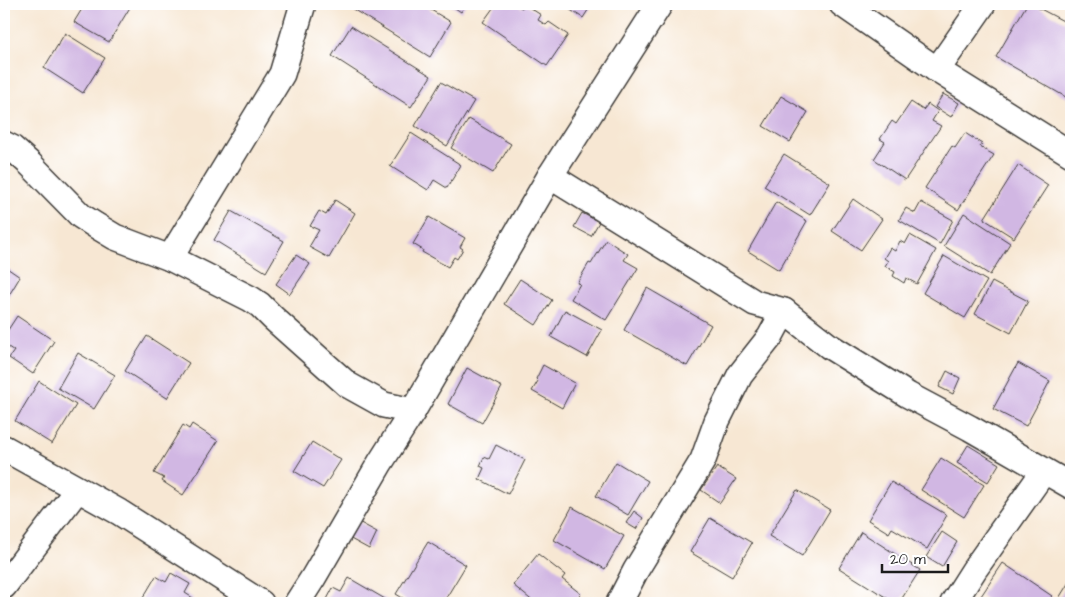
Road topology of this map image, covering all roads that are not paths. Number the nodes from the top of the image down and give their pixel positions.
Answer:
1 (303, 4) edge
2 (660, 4) edge
3 (842, 4) edge
4 (983, 4) edge
5 (937, 70) junction
6 (4, 144) edge
7 (1071, 154) edge
8 (550, 176) junction
9 (170, 258) junction
10 (784, 311) junction
11 (413, 410) junction
12 (4, 448) edge
13 (1044, 471) junction
14 (1071, 486) edge
15 (77, 490) junction
16 (4, 586) edge
17 (261, 603) edge
18 (297, 603) edge
19 (619, 603) edge
20 (953, 603) edge

1 - 9 street
2 - 8 street
3 - 5 street
4 - 5 street
5 - 7 street
6 - 9 street
8 - 10 street
8 - 11 street
9 - 11 street
10 - 13 street
10 - 19 street
11 - 18 street
12 - 15 street
13 - 14 street
13 - 20 street
15 - 16 street
15 - 17 street

